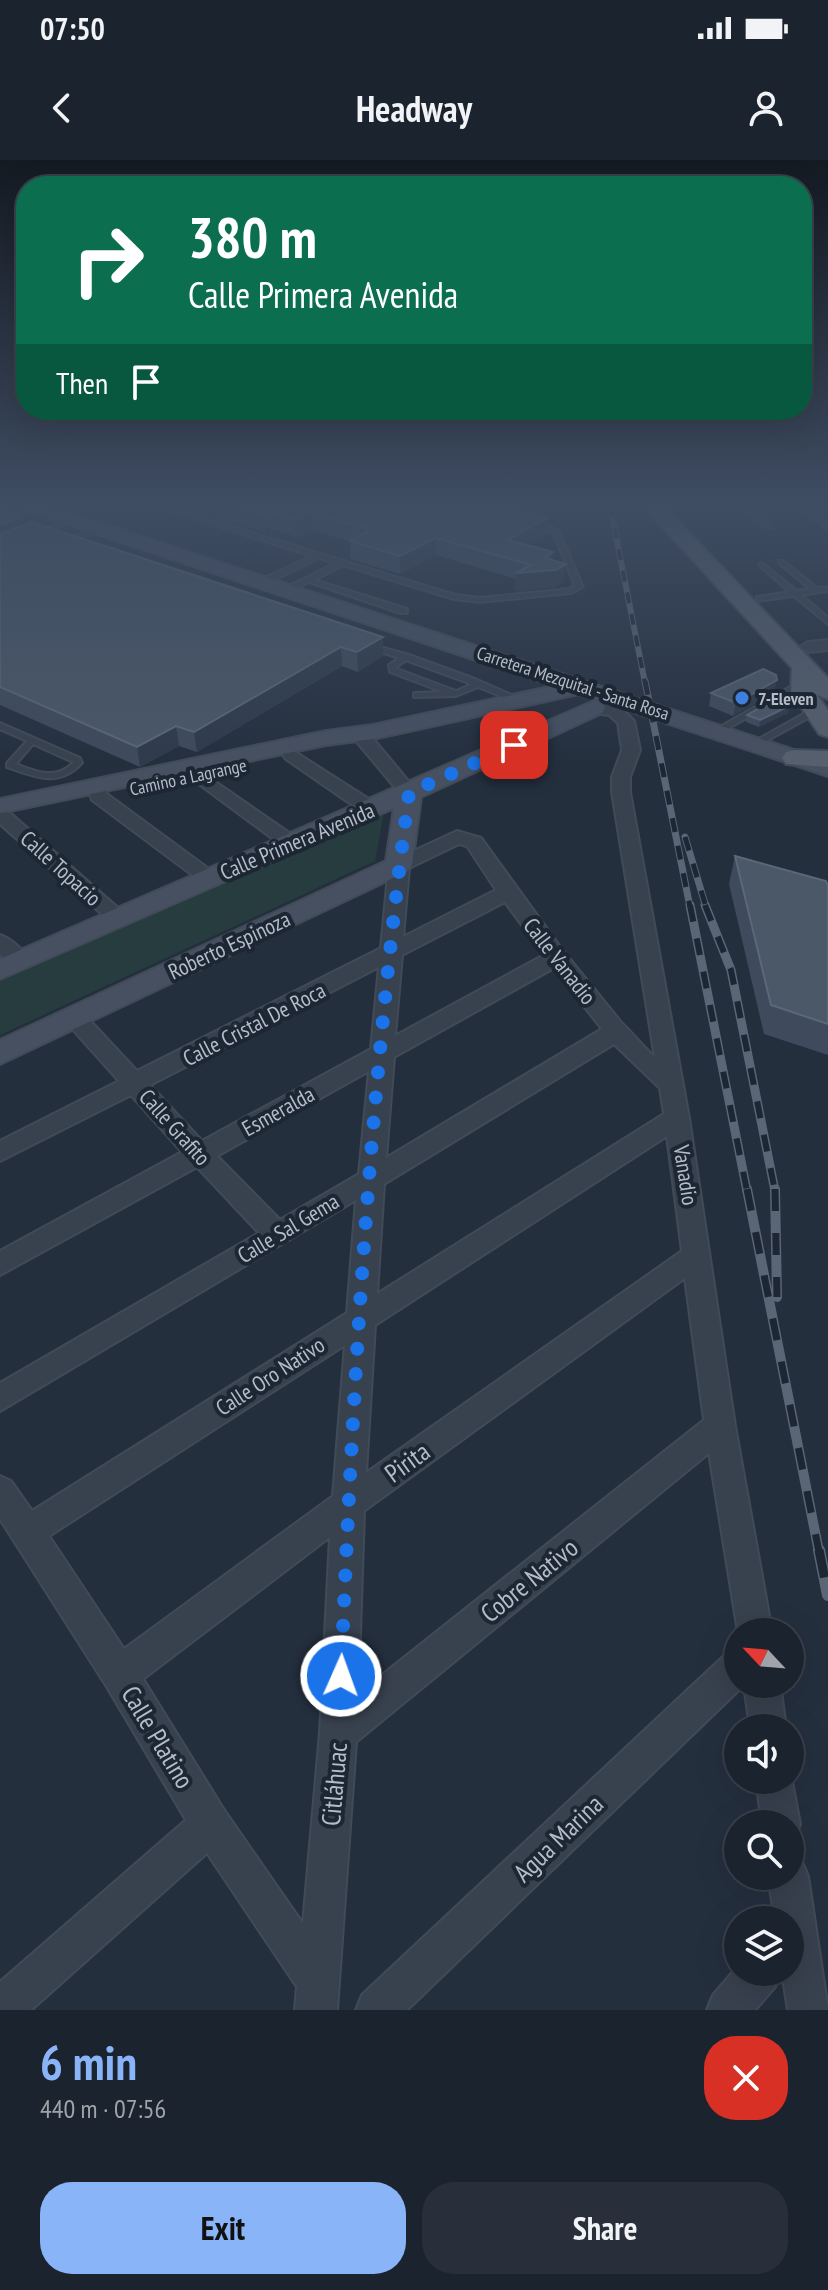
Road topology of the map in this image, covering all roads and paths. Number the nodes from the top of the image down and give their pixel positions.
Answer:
1 (295, 592) edge
2 (346, 592) edge
3 (441, 592) edge
4 (556, 592) edge
5 (742, 592) edge
6 (754, 592) edge
7 (802, 592) edge
8 (792, 594) junction
9 (760, 599) junction
10 (404, 611) dead end
11 (828, 622) edge
12 (365, 643) edge
13 (406, 657) junction
14 (814, 662) edge
15 (475, 683) junction
16 (581, 686) junction
17 (456, 694) junction
18 (417, 695) dead end
19 (506, 697) junction
20 (594, 708) joint
21 (823, 711) edge
22 (0, 726) edge
23 (717, 731) junction
24 (365, 734) junction
25 (32, 740) junction
26 (754, 744) junction
27 (292, 755) junction
28 (795, 758) joint
29 (10, 765) junction
30 (827, 766) edge
31 (0, 769) edge
32 (198, 775) junction
33 (97, 791) junction
34 (409, 793) junction
35 (371, 809) junction
36 (1, 814) edge
37 (457, 837) joint
38 (291, 843) junction
39 (399, 865) junction
40 (210, 879) junction
41 (506, 893) junction
42 (119, 919) junction
43 (0, 942) edge
44 (391, 954) junction
45 (557, 957) junction
46 (10, 966) edge
47 (75, 1018) junction
48 (616, 1031) junction
49 (0, 1053) edge
50 (380, 1055) junction
51 (669, 1083) junction
52 (135, 1084) junction
53 (677, 1118) junction
54 (0, 1152) edge
55 (199, 1154) junction
56 (371, 1179) junction
57 (278, 1235) junction
58 (698, 1254) junction
59 (0, 1264) edge
60 (361, 1318) junction
61 (0, 1398) edge
62 (720, 1426) junction
63 (0, 1491) edge
64 (348, 1504) junction
65 (27, 1532) junction
66 (753, 1618) edge
67 (120, 1674) junction
68 (724, 1679) edge
69 (338, 1733) junction
70 (210, 1824) junction
71 (748, 1986) edge
72 (804, 1986) edge
73 (317, 1996) edge
74 (0, 2010) edge
75 (377, 2010) edge
76 (728, 2010) edge
77 (809, 2010) edge

1 - 16 street, Carretera Mezquital - Santa Rosa
2 - 10 lane
3 - 4 lane
5 - 14 main road
6 - 9 main road
7 - 8 lane
8 - 9 lane
8 - 11 lane
9 - 14 main road
12 - 13 lane
13 - 15 lane
13 - 17 lane
14 - 21 main road
14 - 23 lane
15 - 17 lane
15 - 19 lane
16 - 19 street, Camino a Lagrange
16 - 23 street, Carretera Mezquital - Santa Rosa
17 - 18 lane
19 - 24 street, Camino a Lagrange
20 - 34 street, Calle Primera Avenida
20 - 51 street, Vanadio
21 - 26 lane
22 - 25 lane
23 - 26 street, Carretera Mezquital - Santa Rosa
24 - 27 street, Camino a Lagrange
24 - 33 street, Camino a Lagrange
24 - 34 street
25 - 29 lane
25 - 29 lane
26 - 28 street, Carretera Mezquital - Santa Rosa
27 - 32 street, Camino a Lagrange
27 - 35 street
28 - 30 main road
29 - 31 lane
32 - 33 street, Camino a Lagrange
32 - 38 street
33 - 36 street, Camino a Lagrange
33 - 40 street
34 - 35 street, Calle Primera Avenida
34 - 39 street, Citláhuac
35 - 38 street, Calle Primera Avenida
36 - 42 street, Calle Topacio
37 - 39 street, Roberto Espinoza
37 - 41 street, Calle Vanadio
38 - 40 street, Calle Primera Avenida
39 - 44 street, Citláhuac
39 - 47 street, Roberto Espinoza
40 - 42 street, Calle Primera Avenida
41 - 44 street, Calle Cristal De Roca
41 - 45 street, Calle Vanadio
42 - 46 street, Calle Primera Avenida
43 - 46 street
44 - 50 street, Citláhuac
44 - 52 street, Calle Cristal De Roca
45 - 48 street, Calle Vanadio
45 - 50 street, Esmeralda
47 - 49 street, Roberto Espinoza
47 - 52 street, Calle Grafito
48 - 51 street, Calle Vanadio
48 - 56 street, Calle Sal Gema
50 - 55 street, Esmeralda
50 - 56 street, Citláhuac
51 - 53 street, Vanadio
52 - 54 street, Calle Cristal De Roca
52 - 55 street, Calle Grafito
53 - 58 street, Vanadio
53 - 60 street, Calle Oro Nativo
55 - 57 street, Calle Grafito
55 - 59 street, Esmeralda
56 - 57 street, Calle Sal Gema
56 - 60 street, Citláhuac
57 - 61 street, Calle Sal Gema
58 - 62 street, Vanadio
58 - 64 street, Pirita
60 - 64 street, Citláhuac
60 - 65 street, Calle Oro Nativo
62 - 66 street, Vanadio
62 - 69 street, Cobre Nativo
63 - 65 street, Calle Platino
64 - 67 street, Pirita
64 - 69 street, Citláhuac
65 - 67 street, Calle Platino
67 - 70 street, Calle Platino
68 - 75 street, Agua Marina
69 - 73 street, Citláhuac
70 - 73 street, Calle Platino
70 - 74 street
71 - 76 street
72 - 77 street

